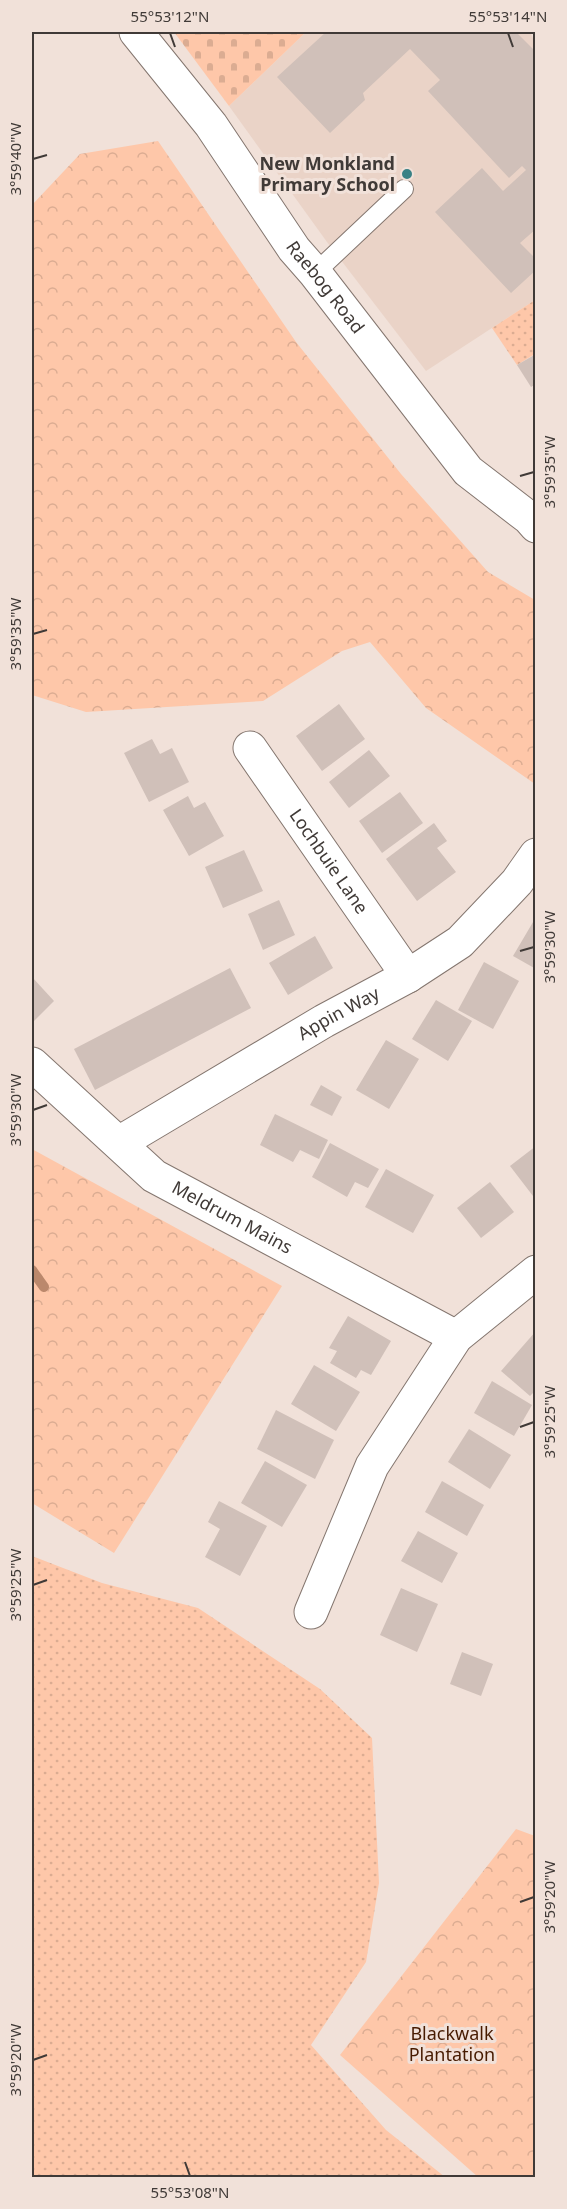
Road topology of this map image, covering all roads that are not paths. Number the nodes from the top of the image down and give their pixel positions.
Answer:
1 (136, 32) edge
2 (404, 189) dead end
3 (315, 273) junction
4 (533, 517) edge
5 (250, 748) dead end
6 (536, 855) edge
7 (408, 976) junction
8 (32, 1064) edge
9 (119, 1143) junction
10 (536, 1272) edge
11 (456, 1336) junction
12 (311, 1612) dead end

1 - 3 street, Raebog Road
2 - 3 lane
3 - 4 street, Raebog Road
5 - 7 street, Lochbuie Lane
6 - 7 street, Appin Way
7 - 9 street, Appin Way
8 - 9 street, Meldrum Mains
9 - 11 street, Meldrum Mains
10 - 11 street
11 - 12 street

